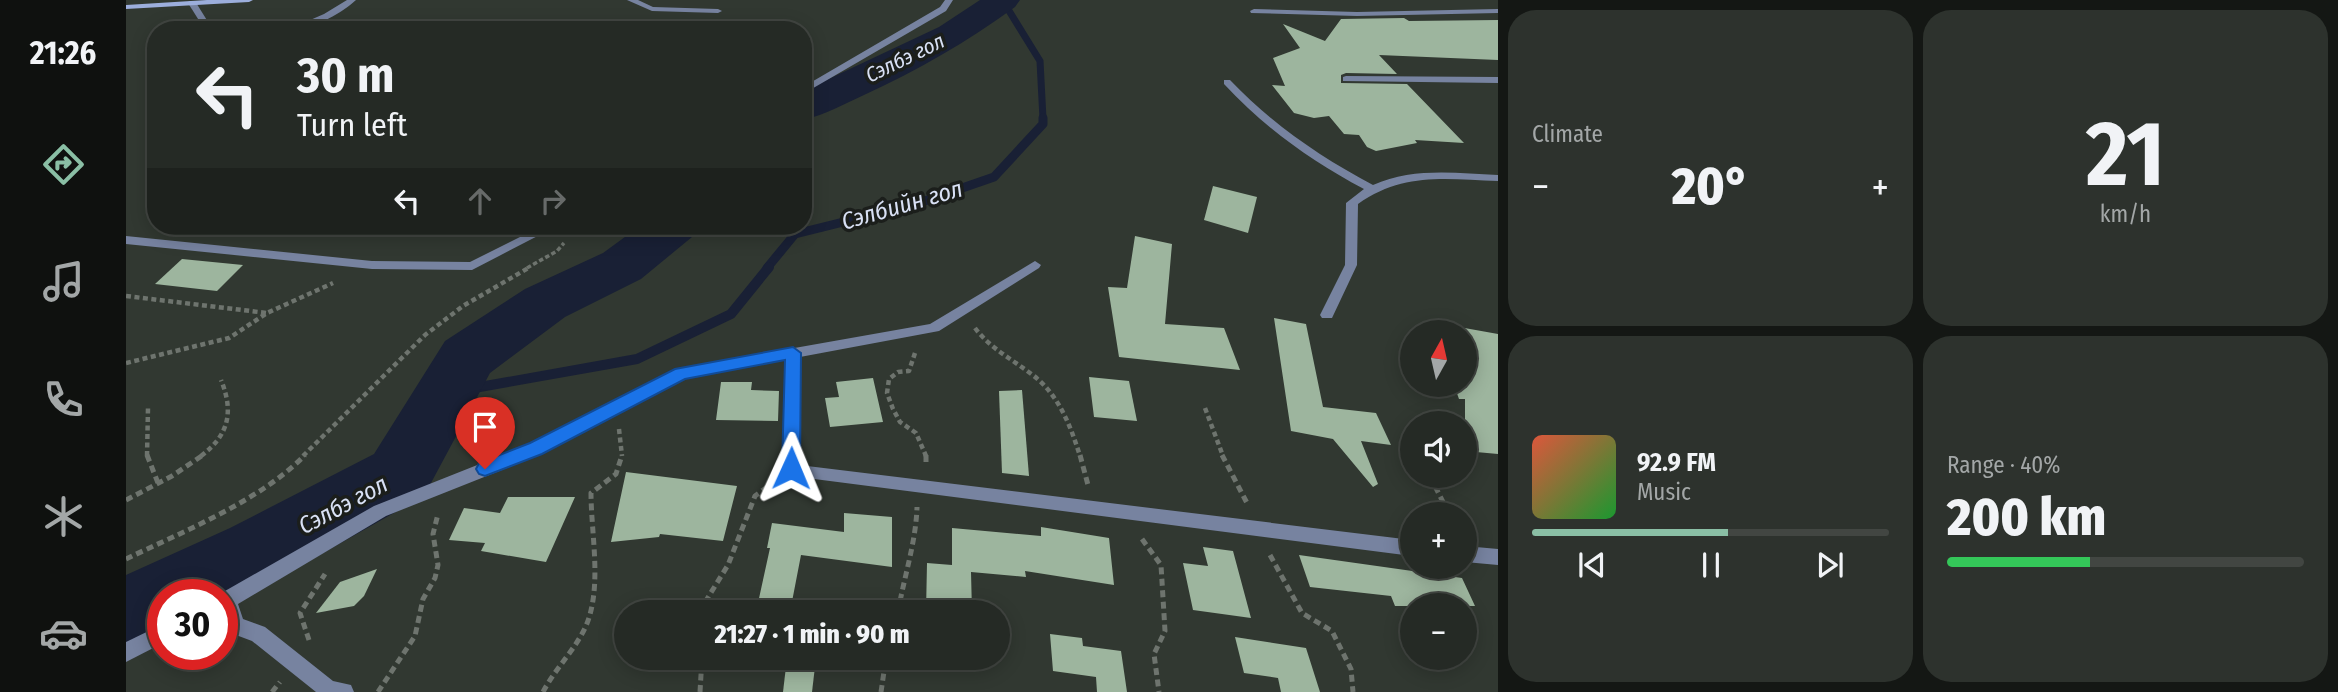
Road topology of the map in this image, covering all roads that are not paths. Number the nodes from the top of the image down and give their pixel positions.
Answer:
1 (249, 0) edge
2 (352, 0) edge
3 (631, 0) edge
4 (948, 0) edge
5 (233, 1) edge
6 (192, 3) junction
7 (126, 7) edge
8 (1254, 10) dead end
9 (718, 11) dead end
10 (1498, 11) edge
11 (203, 21) edge
12 (314, 21) edge
13 (1346, 79) dead end
14 (1498, 80) edge
15 (1227, 82) dead end
16 (812, 86) edge
17 (1498, 178) edge
18 (1370, 188) junction
19 (533, 235) edge
20 (126, 240) edge
21 (1035, 265) dead end
22 (1327, 315) dead end
23 (793, 353) junction
24 (1400, 547) edge
25 (1477, 555) edge
26 (1498, 557) edge
27 (238, 593) edge
28 (238, 626) edge
29 (147, 641) edge
30 (126, 652) edge
31 (344, 692) edge

1 - 5 main road
2 - 12 street
3 - 9 street
4 - 16 street
5 - 6 main road
6 - 7 main road
6 - 11 street
8 - 10 street
13 - 14 street
15 - 18 street
17 - 18 street
18 - 22 street
19 - 20 street
21 - 23 street
23 - 24 street
23 - 27 street
25 - 26 street
28 - 31 street
29 - 30 street

